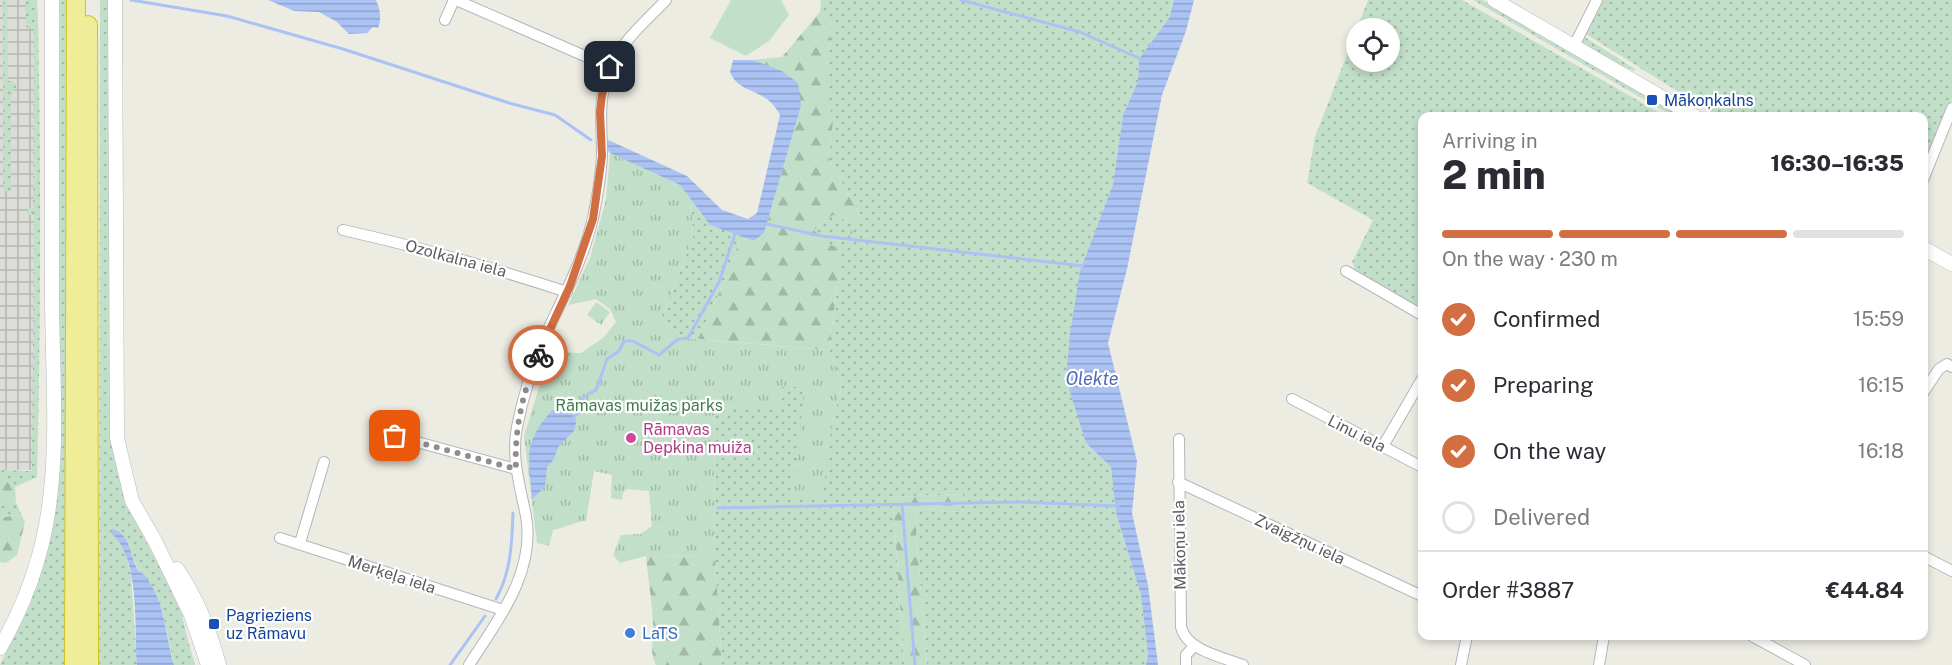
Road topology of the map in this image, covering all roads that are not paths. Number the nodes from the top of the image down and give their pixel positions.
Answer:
1 (52, 0) edge
2 (115, 0) edge
3 (455, 0) edge
4 (666, 0) edge
5 (1494, 0) edge
6 (1597, 0) edge
7 (80, 1) edge
8 (445, 20) dead end
9 (1574, 46) junction
10 (610, 67) junction
11 (1952, 108) edge
12 (1685, 112) edge
13 (1928, 168) edge
14 (343, 230) dead end
15 (1928, 251) edge
16 (1952, 264) edge
17 (1346, 271) dead end
18 (567, 292) junction
19 (1418, 313) edge
20 (1952, 367) edge
21 (1418, 386) edge
22 (1928, 386) edge
23 (1292, 399) dead end
24 (395, 436) dead end
25 (1179, 439) dead end
26 (1383, 446) junction
27 (324, 462) dead end
28 (1418, 465) edge
29 (516, 469) junction
30 (1178, 482) junction
31 (280, 538) dead end
32 (155, 541) junction
33 (300, 543) junction
34 (1928, 559) edge
35 (1952, 571) edge
36 (1418, 594) edge
37 (503, 610) junction
38 (1466, 640) edge
39 (1603, 640) edge
40 (1759, 640) edge
41 (1194, 646) junction
42 (0, 648) edge
43 (74, 665) edge
44 (89, 665) edge
45 (208, 665) edge
46 (219, 665) edge
47 (469, 665) edge
48 (1186, 665) edge
49 (1243, 665) edge
50 (1461, 665) edge
51 (1599, 665) edge
52 (1805, 665) edge

1 - 42 main road
2 - 32 main road
3 - 8 street
3 - 10 street
4 - 10 street
5 - 9 main road
6 - 9 street
7 - 43 highway
7 - 44 highway
9 - 12 main road
10 - 18 street
11 - 13 street
14 - 18 street, Ozolkalna iela
15 - 16 main road
17 - 19 street
18 - 29 street
20 - 22 street
21 - 26 street
23 - 26 street, Linu iela
24 - 29 street
25 - 30 street, Mākoņu iela
26 - 28 street, Linu iela
27 - 33 street
29 - 37 street
30 - 36 street, Zvaigžņu iela
30 - 41 street, Mākoņu iela
31 - 33 street, Merķeļa iela
32 - 45 main road
32 - 46 main road
33 - 37 street, Merķeļa iela
34 - 35 street
37 - 47 street
38 - 50 street
39 - 51 street
40 - 52 street
41 - 48 street
41 - 49 street

